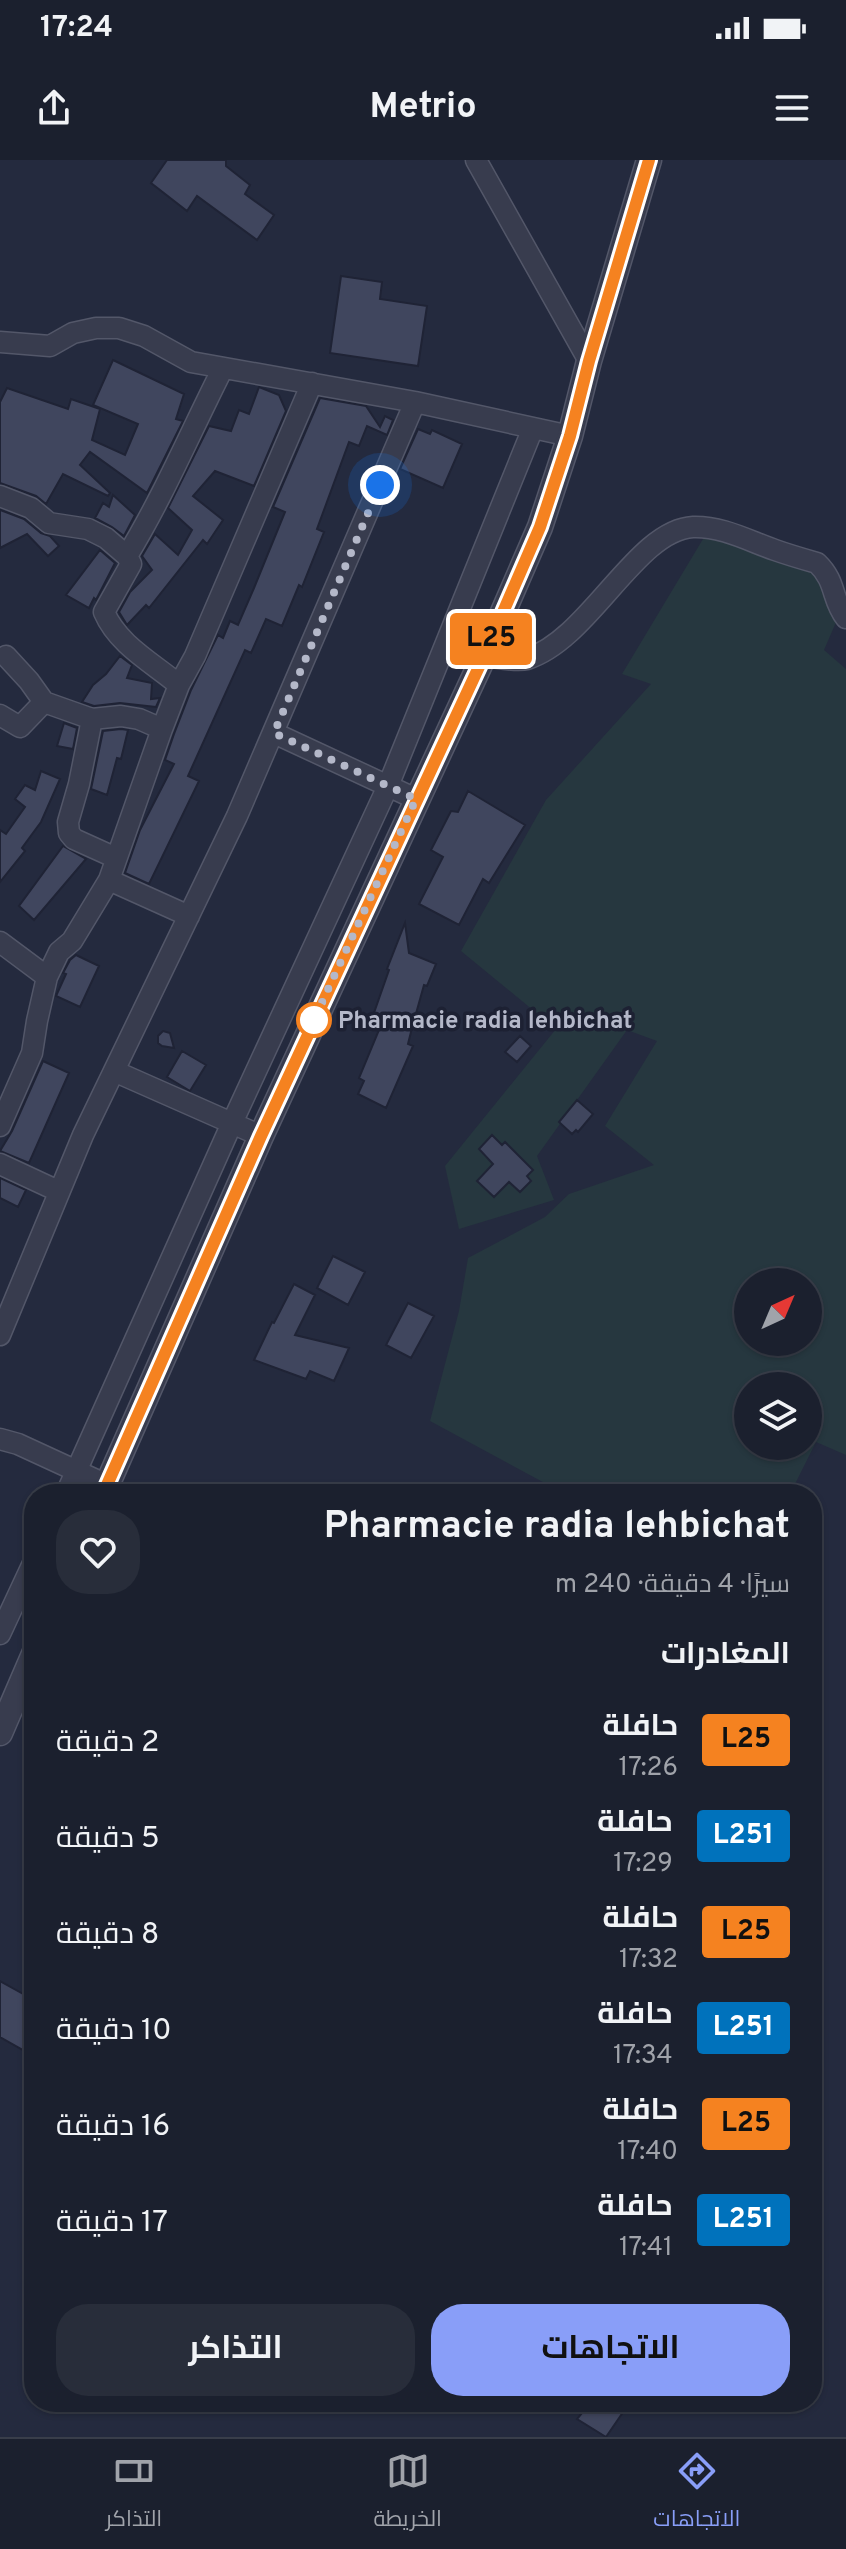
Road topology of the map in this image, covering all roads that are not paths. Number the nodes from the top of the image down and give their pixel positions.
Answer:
1 (476, 160) edge
2 (649, 160) edge
3 (0, 342) edge
4 (589, 361) junction
5 (223, 368) junction
6 (312, 383) junction
7 (415, 402) junction
8 (533, 428) junction
9 (570, 436) junction
10 (0, 496) edge
11 (127, 556) junction
12 (846, 618) edge
13 (6, 656) dead end
14 (484, 656) junction
15 (179, 685) junction
16 (44, 702) junction
17 (0, 715) edge
18 (92, 719) junction
19 (162, 729) junction
20 (274, 733) junction
21 (388, 786) junction
22 (416, 799) junction
23 (116, 858) junction
24 (109, 880) junction
25 (189, 916) junction
26 (0, 942) edge
27 (47, 977) junction
28 (114, 1071) junction
29 (3, 1112) edge
30 (232, 1123) junction
31 (261, 1136) junction
32 (0, 1164) edge
33 (58, 1191) junction
34 (0, 1335) edge
35 (0, 1439) edge
36 (77, 1470) junction
37 (71, 1484) edge
38 (98, 1484) edge
39 (107, 1484) edge
40 (24, 1582) edge
41 (0, 1634) edge
42 (24, 1677) edge
43 (0, 1733) edge

1 - 4 street
2 - 4 street
3 - 5 street
4 - 9 street
5 - 6 street
5 - 11 street
6 - 7 street
6 - 15 street
7 - 8 street
7 - 20 street
8 - 9 street
8 - 21 street
9 - 14 street
10 - 11 street
11 - 15 street
12 - 14 street
13 - 16 street
14 - 22 street
15 - 19 street
16 - 17 street
16 - 18 street
18 - 19 street
18 - 23 street
19 - 23 street
20 - 21 street
20 - 25 street
21 - 22 street
21 - 30 street
22 - 31 street
23 - 24 street
24 - 25 street
24 - 27 street
25 - 28 street
26 - 27 street
27 - 29 street
28 - 30 street
28 - 33 street
30 - 31 street
30 - 36 street
31 - 39 street
32 - 33 street
33 - 34 street
35 - 36 street
36 - 37 street
36 - 38 street
40 - 41 street
42 - 43 street

